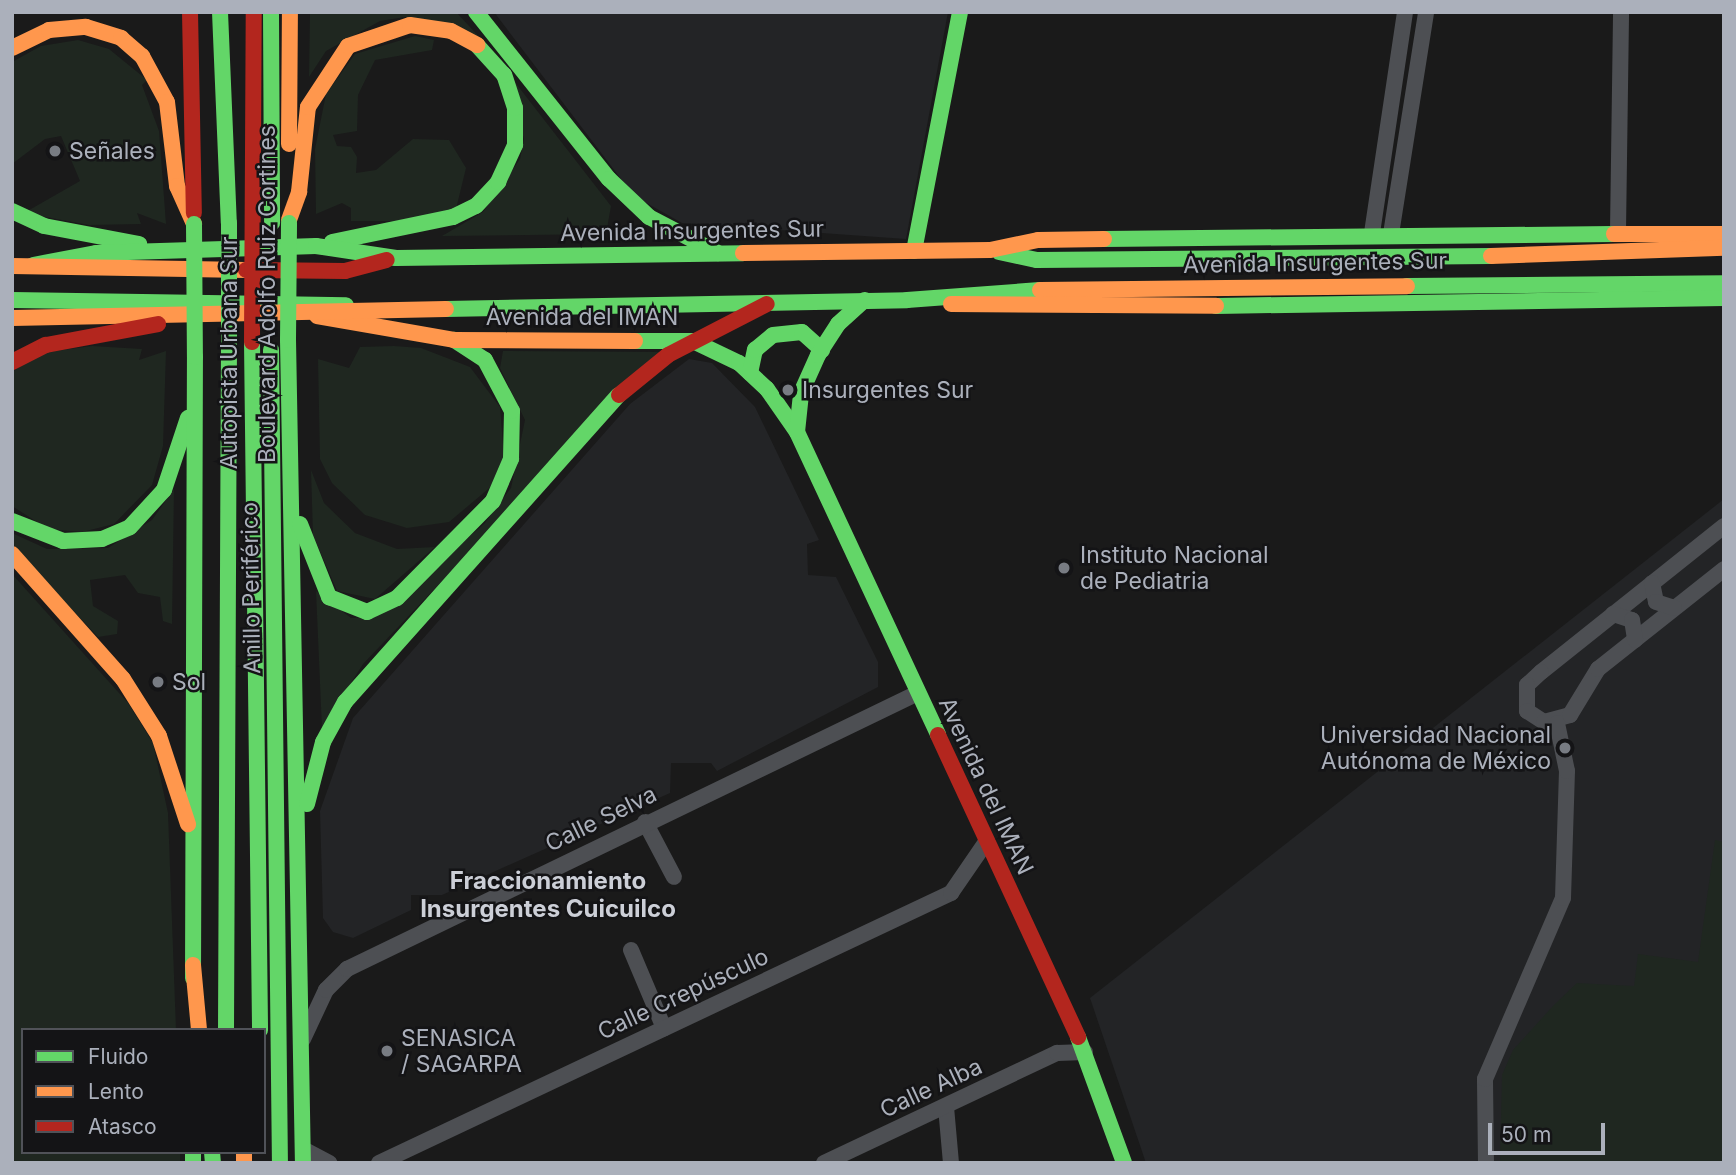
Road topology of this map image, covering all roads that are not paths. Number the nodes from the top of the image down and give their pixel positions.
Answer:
1 (190, 12) edge
2 (220, 12) edge
3 (240, 12) edge
4 (254, 12) edge
5 (271, 12) edge
6 (290, 12) edge
7 (476, 12) edge
8 (960, 12) edge
9 (1405, 12) edge
10 (1426, 12) edge
11 (1621, 12) edge
12 (12, 48) edge
13 (12, 211) edge
14 (289, 222) junction
15 (194, 224) junction
16 (1618, 231) junction
17 (1372, 233) junction
18 (1391, 234) junction
19 (1724, 234) edge
20 (316, 246) junction
21 (1724, 248) edge
22 (990, 250) junction
23 (157, 251) junction
24 (914, 251) junction
25 (720, 254) junction
26 (396, 258) junction
27 (33, 265) junction
28 (12, 266) edge
29 (1724, 283) edge
30 (1724, 298) edge
31 (12, 300) edge
32 (865, 300) junction
33 (907, 300) junction
34 (771, 302) junction
35 (373, 309) junction
36 (317, 316) junction
37 (12, 318) edge
38 (178, 318) junction
39 (454, 340) junction
40 (693, 341) junction
41 (822, 350) junction
42 (12, 362) edge
43 (750, 373) junction
44 (195, 386) junction
45 (797, 432) junction
46 (290, 489) junction
47 (12, 521) edge
48 (1724, 526) edge
49 (12, 554) edge
50 (1724, 569) edge
51 (1652, 583) junction
52 (1674, 608) junction
53 (1613, 614) junction
54 (1635, 640) junction
55 (918, 693) junction
56 (1557, 723) junction
57 (645, 822) junction
58 (300, 833) junction
59 (986, 842) junction
60 (195, 845) junction
61 (674, 877) dead end
62 (631, 950) dead end
63 (193, 965) junction
64 (193, 1028) edge
65 (200, 1028) edge
66 (226, 1028) edge
67 (244, 1028) edge
68 (260, 1028) edge
69 (664, 1028) junction
70 (1074, 1029) junction
71 (301, 1042) junction
72 (1085, 1052) junction
73 (1057, 1053) junction
74 (946, 1107) junction
75 (303, 1156) edge
76 (280, 1163) edge
77 (329, 1163) edge
78 (379, 1163) edge
79 (824, 1163) edge
80 (951, 1163) edge
81 (1124, 1163) edge
82 (1486, 1163) edge

1 - 15 main road
2 - 66 main road, Anillo Periférico, bridge
3 - 67 main road, Autopista Urbana Sur
4 - 68 main road, Autopista Urbana Sur, bridge
5 - 76 main road, Anillo Periférico
6 - 14 main road, Boulevard Adolfo Ruiz Cortines
7 - 25 main road
8 - 24 main road
9 - 17 street
10 - 18 street
11 - 16 street
12 - 15 main road
13 - 23 main road
14 - 20 main road
14 - 46 main road, Boulevard Adolfo Ruiz Cortines, bridge
15 - 44 main road, bridge
16 - 18 main road, Avenida Insurgentes Sur
16 - 19 main road, Avenida Insurgentes Sur
17 - 18 main road, Avenida Insurgentes Sur
17 - 22 main road, Avenida Insurgentes Sur
20 - 23 main road, Avenida Insurgentes Sur
20 - 26 main road, Avenida Insurgentes Sur
21 - 22 main road, Avenida Insurgentes Sur
22 - 24 main road, Avenida Insurgentes Sur
23 - 27 main road, Avenida Insurgentes Sur
24 - 25 main road, Avenida Insurgentes Sur
25 - 26 main road, Avenida Insurgentes Sur
26 - 27 main road, Avenida Insurgentes Sur
27 - 28 main road, Avenida Insurgentes Sur
29 - 33 main road, Avenida Insurgentes Sur
30 - 33 main road, Avenida Insurgentes Sur
31 - 35 main road, Avenida Insurgentes Sur
32 - 33 main road, Avenida Insurgentes Sur
32 - 34 main road, Avenida Insurgentes Sur
32 - 41 main road
34 - 35 main road, Avenida Insurgentes Sur
34 - 40 main road
35 - 36 main road, Avenida Insurgentes Sur
36 - 38 main road, Avenida Insurgentes Sur
36 - 39 main road, Avenida del IMAN
37 - 38 main road, Avenida Insurgentes Sur
38 - 42 main road
39 - 40 main road, Avenida del IMAN
39 - 46 main road
40 - 43 main road, Avenida del IMAN
40 - 58 main road
41 - 43 main road
41 - 45 main road
43 - 45 main road, Avenida del IMAN
44 - 47 main road
44 - 60 main road
45 - 55 main road, Avenida del IMAN
46 - 58 main road, Boulevard Adolfo Ruiz Cortines
48 - 51 street
49 - 60 main road
50 - 52 street
51 - 52 street
51 - 53 street
52 - 54 street
53 - 54 street
53 - 56 street
54 - 56 street
55 - 57 street, Calle Selva
55 - 59 main road, Avenida del IMAN
56 - 82 street
57 - 61 street
57 - 71 street, Calle Selva
58 - 71 main road, Boulevard Adolfo Ruiz Cortines
59 - 69 street, Calle Crepúsculo
59 - 70 main road, Avenida del IMAN
60 - 63 main road
62 - 69 street
63 - 64 main road
63 - 65 main road
69 - 78 street, Calle Crepúsculo
70 - 72 main road, Avenida del IMAN
70 - 73 street, Calle Alba
71 - 75 main road, Boulevard Adolfo Ruiz Cortines
72 - 73 street, Calle Alba
72 - 81 main road, Avenida del IMAN
73 - 74 street, Calle Alba
74 - 79 street, Calle Alba
74 - 80 street
75 - 77 street

